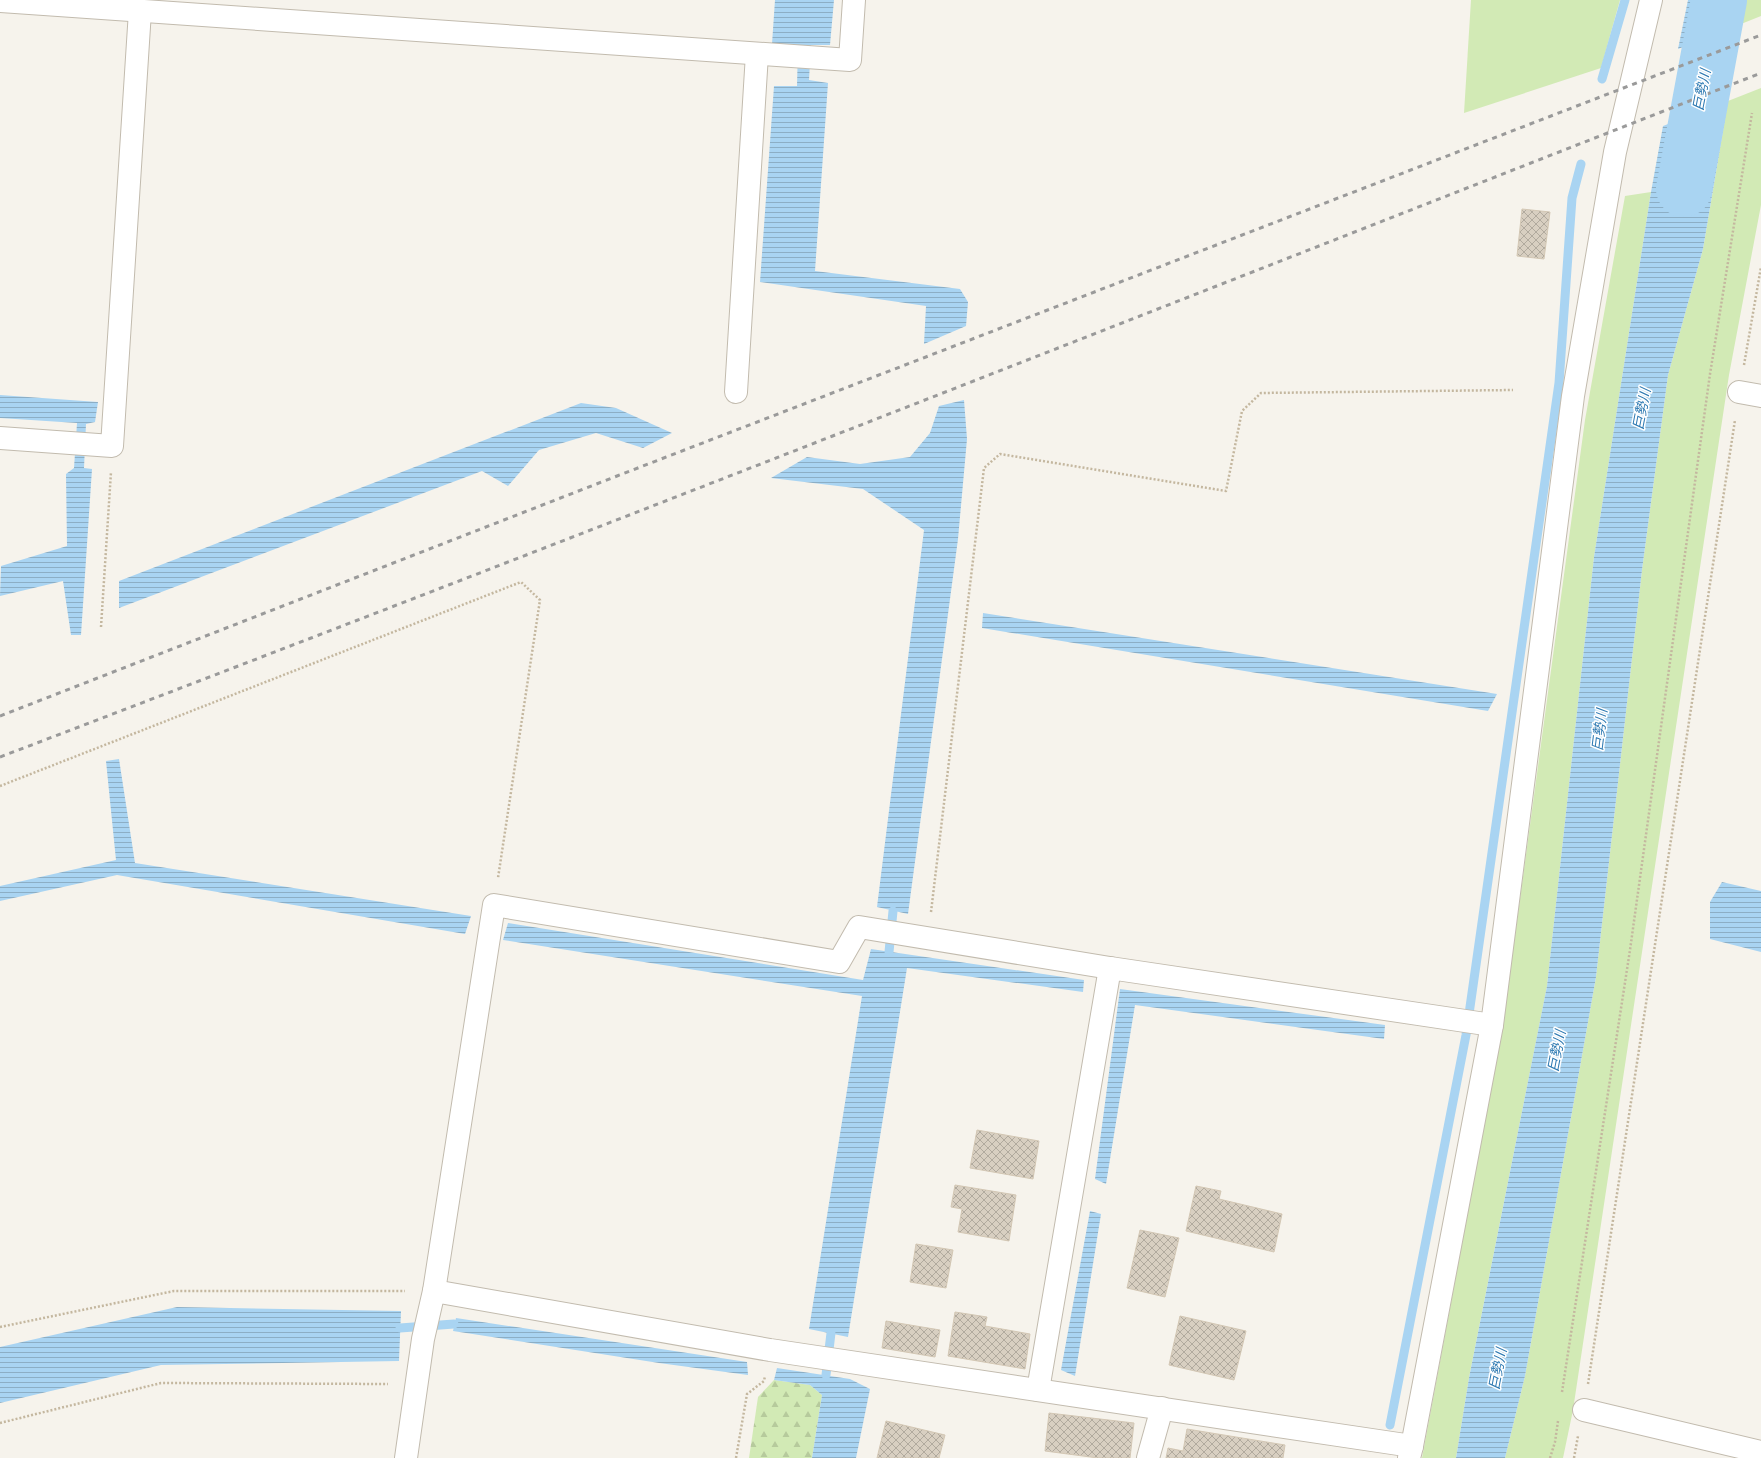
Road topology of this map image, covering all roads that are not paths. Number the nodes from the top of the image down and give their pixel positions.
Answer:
1 (854, 0) edge
2 (1651, 0) edge
3 (0, 1) edge
4 (140, 11) junction
5 (756, 54) junction
6 (736, 392) dead end
7 (1739, 392) road end
8 (1761, 396) edge
9 (0, 438) edge
10 (1110, 968) junction
11 (1492, 1025) junction
12 (434, 1291) junction
13 (1038, 1390) junction
14 (1162, 1408) junction
15 (1584, 1410) road end
16 (1410, 1452) edge
17 (1761, 1452) edge
18 (406, 1458) edge
19 (1148, 1458) edge

1 - 5 street
2 - 11 street
3 - 4 street
4 - 5 street
4 - 9 street
5 - 6 street
7 - 8 street
10 - 11 street
10 - 12 street
10 - 13 street
11 - 16 street
12 - 13 street
12 - 18 street
13 - 14 street
14 - 16 street
14 - 19 street
15 - 17 street

